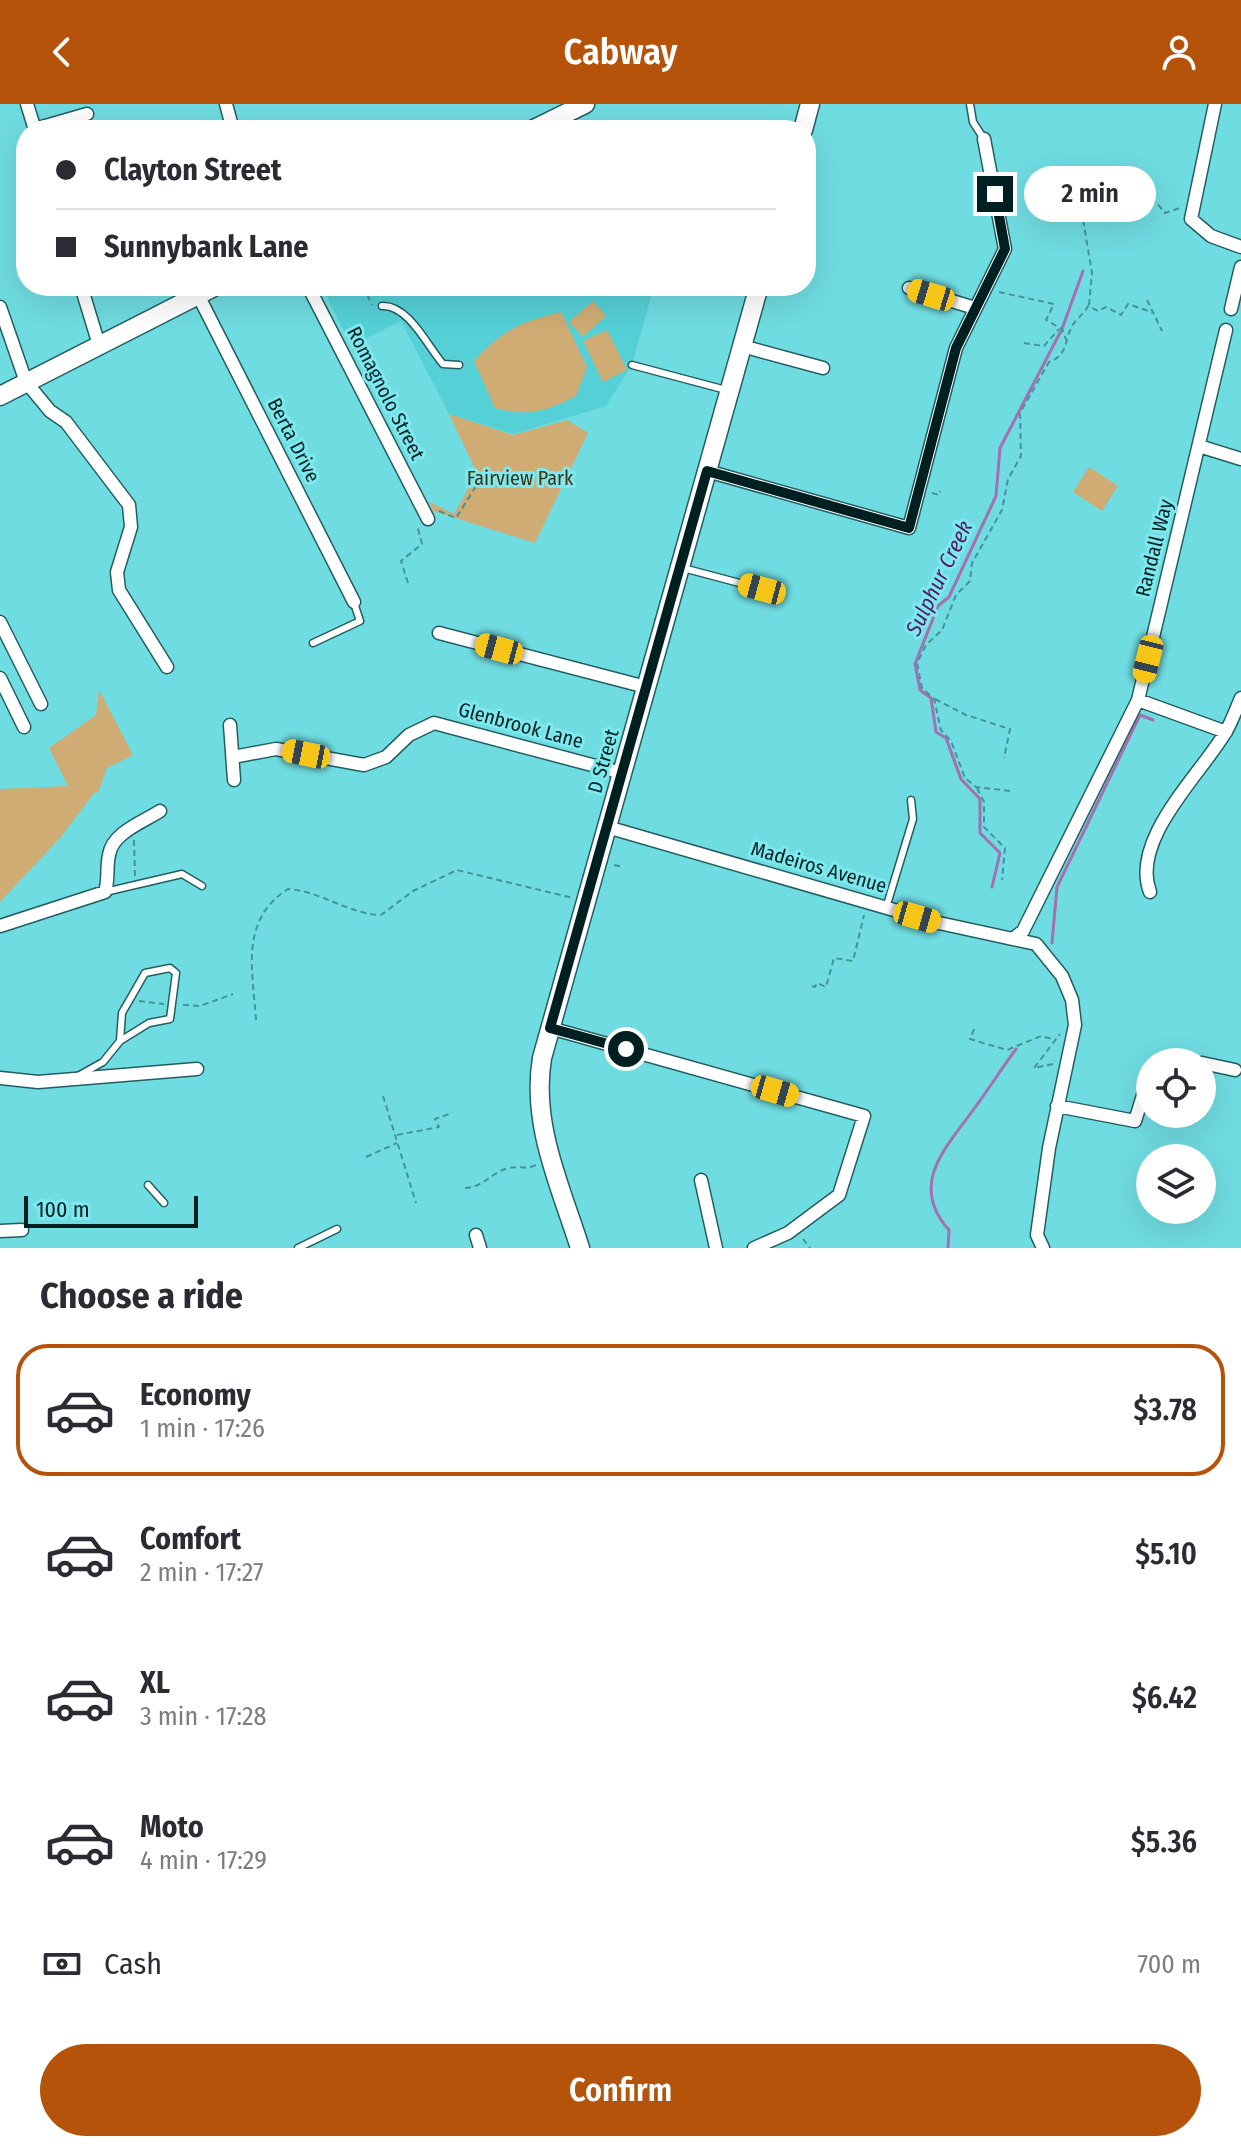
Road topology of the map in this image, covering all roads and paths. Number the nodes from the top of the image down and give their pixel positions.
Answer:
1 (970, 104) edge
2 (1215, 104) edge
3 (576, 106) edge
4 (87, 114) dead end
5 (68, 120) edge
6 (550, 120) edge
7 (984, 139) joint
8 (1181, 208) dead end
9 (1241, 247) edge
10 (1241, 267) edge
11 (909, 288) dead end
12 (998, 291) dead end
13 (84, 296) edge
14 (183, 296) edge
15 (187, 296) edge
16 (313, 296) edge
17 (368, 296) edge
18 (756, 296) edge
19 (1147, 300) dead end
20 (382, 306) dead end
21 (1088, 306) junction
22 (0, 307) edge
23 (975, 308) junction
24 (1231, 309) dead end
25 (374, 310) dead end
26 (1154, 313) junction
27 (1060, 328) junction
28 (1226, 330) dead end
29 (1162, 331) dead end
30 (1024, 343) dead end
31 (1068, 344) junction
32 (99, 345) junction
33 (742, 346) junction
34 (459, 365) dead end
35 (632, 365) dead end
36 (823, 368) dead end
37 (26, 382) junction
38 (729, 391) junction
39 (0, 396) edge
40 (1199, 446) junction
41 (1241, 459) edge
42 (707, 471) junction
43 (478, 483) dead end
44 (940, 491) dead end
45 (927, 492) dead end
46 (426, 514) junction
47 (680, 567) junction
48 (408, 583) dead end
49 (762, 589) dead end
50 (354, 602) joint
51 (0, 622) edge
52 (439, 633) dead end
53 (313, 643) dead end
54 (167, 667) dead end
55 (0, 678) edge
56 (646, 687) junction
57 (1241, 698) edge
58 (934, 699) junction
59 (1138, 700) junction
60 (41, 704) dead end
61 (230, 725) dead end
62 (24, 727) dead end
63 (1226, 732) junction
64 (233, 757) junction
65 (1004, 758) dead end
66 (622, 773) junction
67 (234, 780) dead end
68 (976, 787) junction
69 (1010, 791) dead end
70 (911, 800) dead end
71 (160, 811) dead end
72 (607, 827) junction
73 (133, 828) junction
74 (609, 863) dead end
75 (623, 867) dead end
76 (1002, 880) dead end
77 (136, 886) junction
78 (202, 886) dead end
79 (105, 892) junction
80 (1150, 892) dead end
81 (586, 901) junction
82 (867, 902) junction
83 (886, 908) junction
84 (0, 926) edge
85 (1014, 938) junction
86 (812, 986) dead end
87 (256, 1020) dead end
88 (1062, 1021) dead end
89 (550, 1028) junction
90 (974, 1029) dead end
91 (1056, 1040) junction
92 (120, 1041) junction
93 (1057, 1063) dead end
94 (1216, 1066) edge
95 (197, 1069) dead end
96 (1235, 1070) dead end
97 (0, 1078) edge
98 (72, 1079) junction
99 (383, 1096) dead end
100 (1057, 1106) junction
101 (452, 1113) dead end
102 (1136, 1118) edge
103 (396, 1136) junction
104 (398, 1142) junction
105 (366, 1157) dead end
106 (537, 1164) dead end
107 (701, 1180) dead end
108 (148, 1185) dead end
109 (465, 1188) dead end
110 (164, 1203) dead end
111 (416, 1203) dead end
112 (337, 1229) dead end
113 (22, 1230) dead end
114 (0, 1231) edge
115 (803, 1239) dead end
116 (298, 1248) edge
117 (580, 1248) edge
118 (716, 1248) edge
119 (754, 1248) edge
120 (810, 1248) edge
121 (1043, 1248) edge

1 - 7 lane
2 - 9 street
3 - 6 main road
4 - 5 street
7 - 23 street
8 - 21 path
10 - 24 street
11 - 23 street
12 - 27 path
13 - 32 street
14 - 32 main road
15 - 50 street, Berta Drive
16 - 46 street, Romagnolo Street
17 - 25 path
18 - 33 main road, D Street
19 - 26 path
20 - 34 lane
21 - 26 path
21 - 31 path
22 - 37 street
23 - 42 street
26 - 29 path
27 - 30 path
27 - 31 path
28 - 40 street, Randall Way
31 - 58 path
32 - 37 main road
33 - 36 street
33 - 38 main road, D Street
35 - 38 lane
37 - 39 main road
37 - 54 street
38 - 42 main road, D Street
40 - 41 street
40 - 59 street, Randall Way
42 - 47 main road, D Street
43 - 46 path
44 - 45 path
46 - 48 path
47 - 49 lane
47 - 56 main road, D Street
50 - 53 lane
51 - 60 street
52 - 56 street
55 - 62 street
56 - 66 main road, D Street
57 - 63 street
58 - 65 path
58 - 68 path
59 - 63 street
59 - 85 street, Randall Way
61 - 64 street
63 - 80 street
64 - 66 street, Glenbrook Lane
64 - 67 street
66 - 72 main road, D Street
68 - 69 path
68 - 76 path
70 - 83 lane
71 - 73 street
72 - 81 main road, D Street
72 - 82 street, Madeiros Avenue
73 - 77 path
73 - 79 street
74 - 75 path
77 - 78 lane
77 - 79 lane
79 - 84 street
81 - 87 path
81 - 89 main road, D Street
82 - 83 street, Madeiros Avenue
82 - 86 path
83 - 85 street, Madeiros Avenue
85 - 100 street, Madeiros Avenue
88 - 91 path
89 - 117 main road, D Street
89 - 119 street
90 - 91 path
91 - 93 path
92 - 92 lane
92 - 98 lane
94 - 96 street
95 - 98 street
97 - 98 street
99 - 103 path
100 - 102 street
100 - 121 street, Madeiros Avenue
101 - 103 path
103 - 104 path
104 - 105 path
104 - 111 path
106 - 109 path
107 - 118 street
108 - 110 lane
112 - 116 lane
113 - 114 street
115 - 120 path

